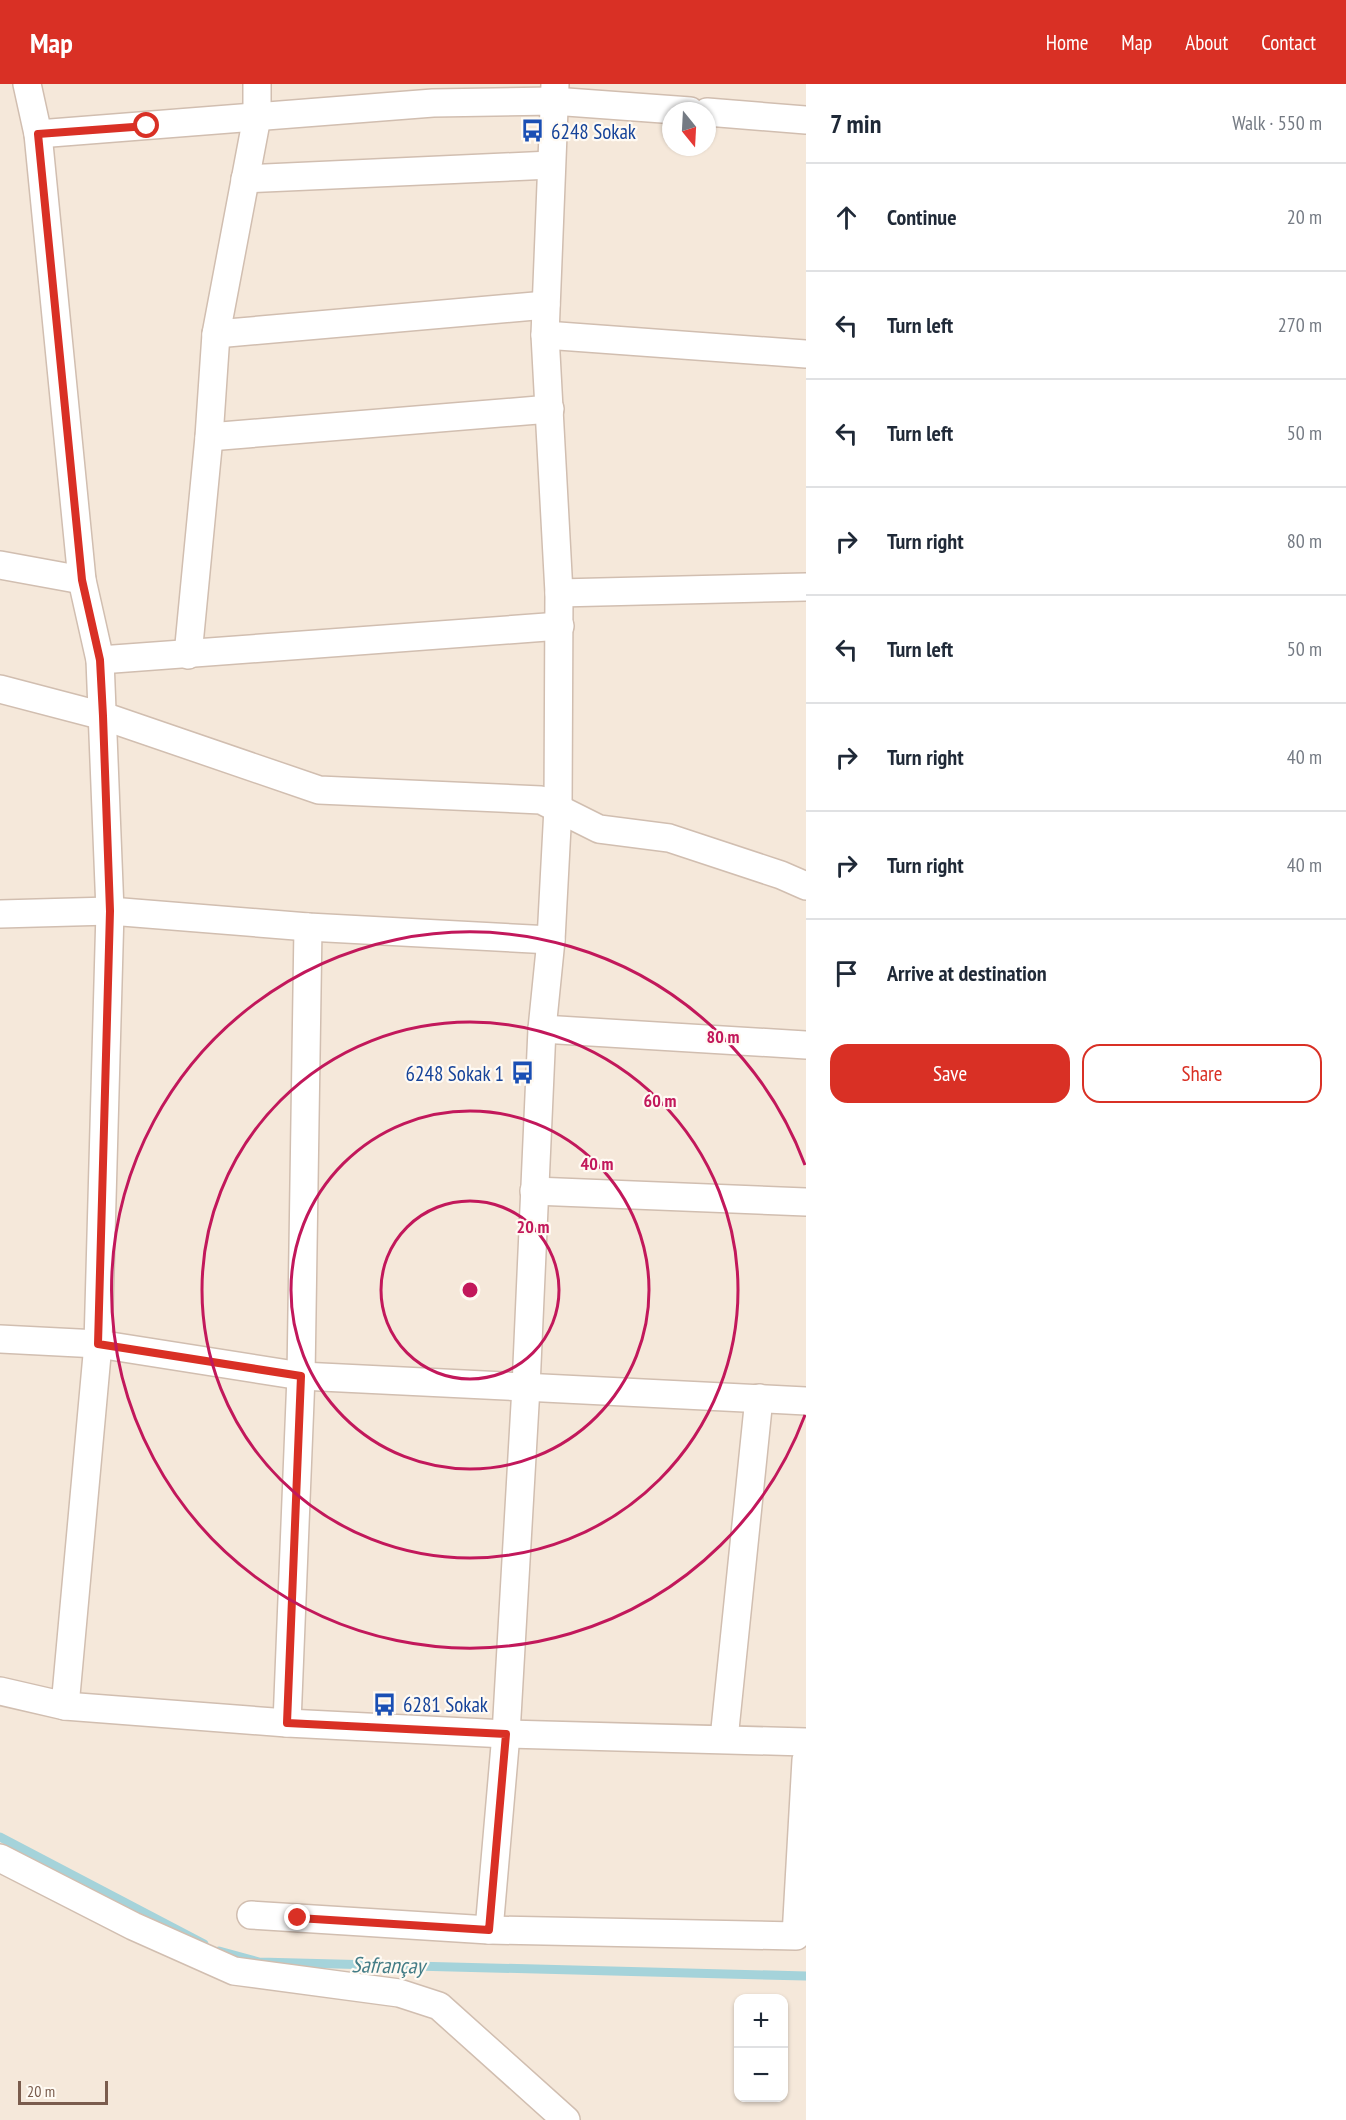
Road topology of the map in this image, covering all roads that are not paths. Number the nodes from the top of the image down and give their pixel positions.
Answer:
1 (27, 84) edge
2 (257, 84) edge
3 (554, 92) edge
4 (433, 94) edge
5 (662, 107) edge
6 (716, 113) edge
7 (257, 117) junction
8 (806, 120) edge
9 (38, 134) junction
10 (551, 165) junction
11 (245, 179) junction
12 (546, 305) junction
13 (216, 334) junction
14 (545, 335) junction
15 (806, 354) edge
16 (550, 409) junction
17 (209, 437) junction
18 (0, 565) edge
19 (82, 580) junction
20 (806, 587) edge
21 (559, 592) junction
22 (560, 626) junction
23 (188, 655) junction
24 (100, 660) junction
25 (0, 689) edge
26 (103, 716) junction
27 (558, 808) junction
28 (806, 886) edge
29 (110, 911) junction
30 (0, 914) edge
31 (308, 927) junction
32 (550, 940) junction
33 (542, 1029) junction
34 (806, 1045) edge
35 (534, 1191) junction
36 (806, 1202) edge
37 (0, 1339) edge
38 (98, 1344) junction
39 (301, 1376) junction
40 (526, 1387) junction
41 (759, 1398) junction
42 (806, 1401) edge
43 (0, 1691) edge
44 (65, 1706) junction
45 (287, 1723) junction
46 (506, 1734) junction
47 (724, 1738) junction
48 (806, 1742) edge
49 (806, 1760) edge
50 (0, 1858) edge
51 (251, 1915) dead end
52 (489, 1930) junction
53 (566, 2120) edge

1 - 9 street
2 - 7 street
3 - 4 street
3 - 5 street
3 - 10 street
4 - 7 street
6 - 8 street
7 - 9 street
7 - 11 street
9 - 19 street
10 - 11 street
10 - 12 street
11 - 13 street
12 - 13 street
12 - 14 street
13 - 17 street
14 - 15 street
14 - 16 street
16 - 17 street
16 - 21 street
17 - 23 street
18 - 19 street
19 - 24 street
20 - 21 street
21 - 22 street
22 - 23 street
22 - 27 street
23 - 24 street
24 - 26 street
25 - 26 street
26 - 27 street
26 - 29 street
27 - 28 street
27 - 32 street
29 - 30 street
29 - 31 street
29 - 38 street
31 - 32 street
31 - 39 street
32 - 33 street
33 - 34 street
33 - 35 street
35 - 36 street
35 - 40 street
37 - 38 street
38 - 39 street
38 - 44 street
39 - 40 street
39 - 45 street
40 - 41 street
40 - 46 street
41 - 42 street
41 - 47 street
43 - 44 street
44 - 45 street
45 - 46 street
46 - 47 street
46 - 52 street
47 - 48 street
49 - 52 street
50 - 53 street
51 - 52 street

